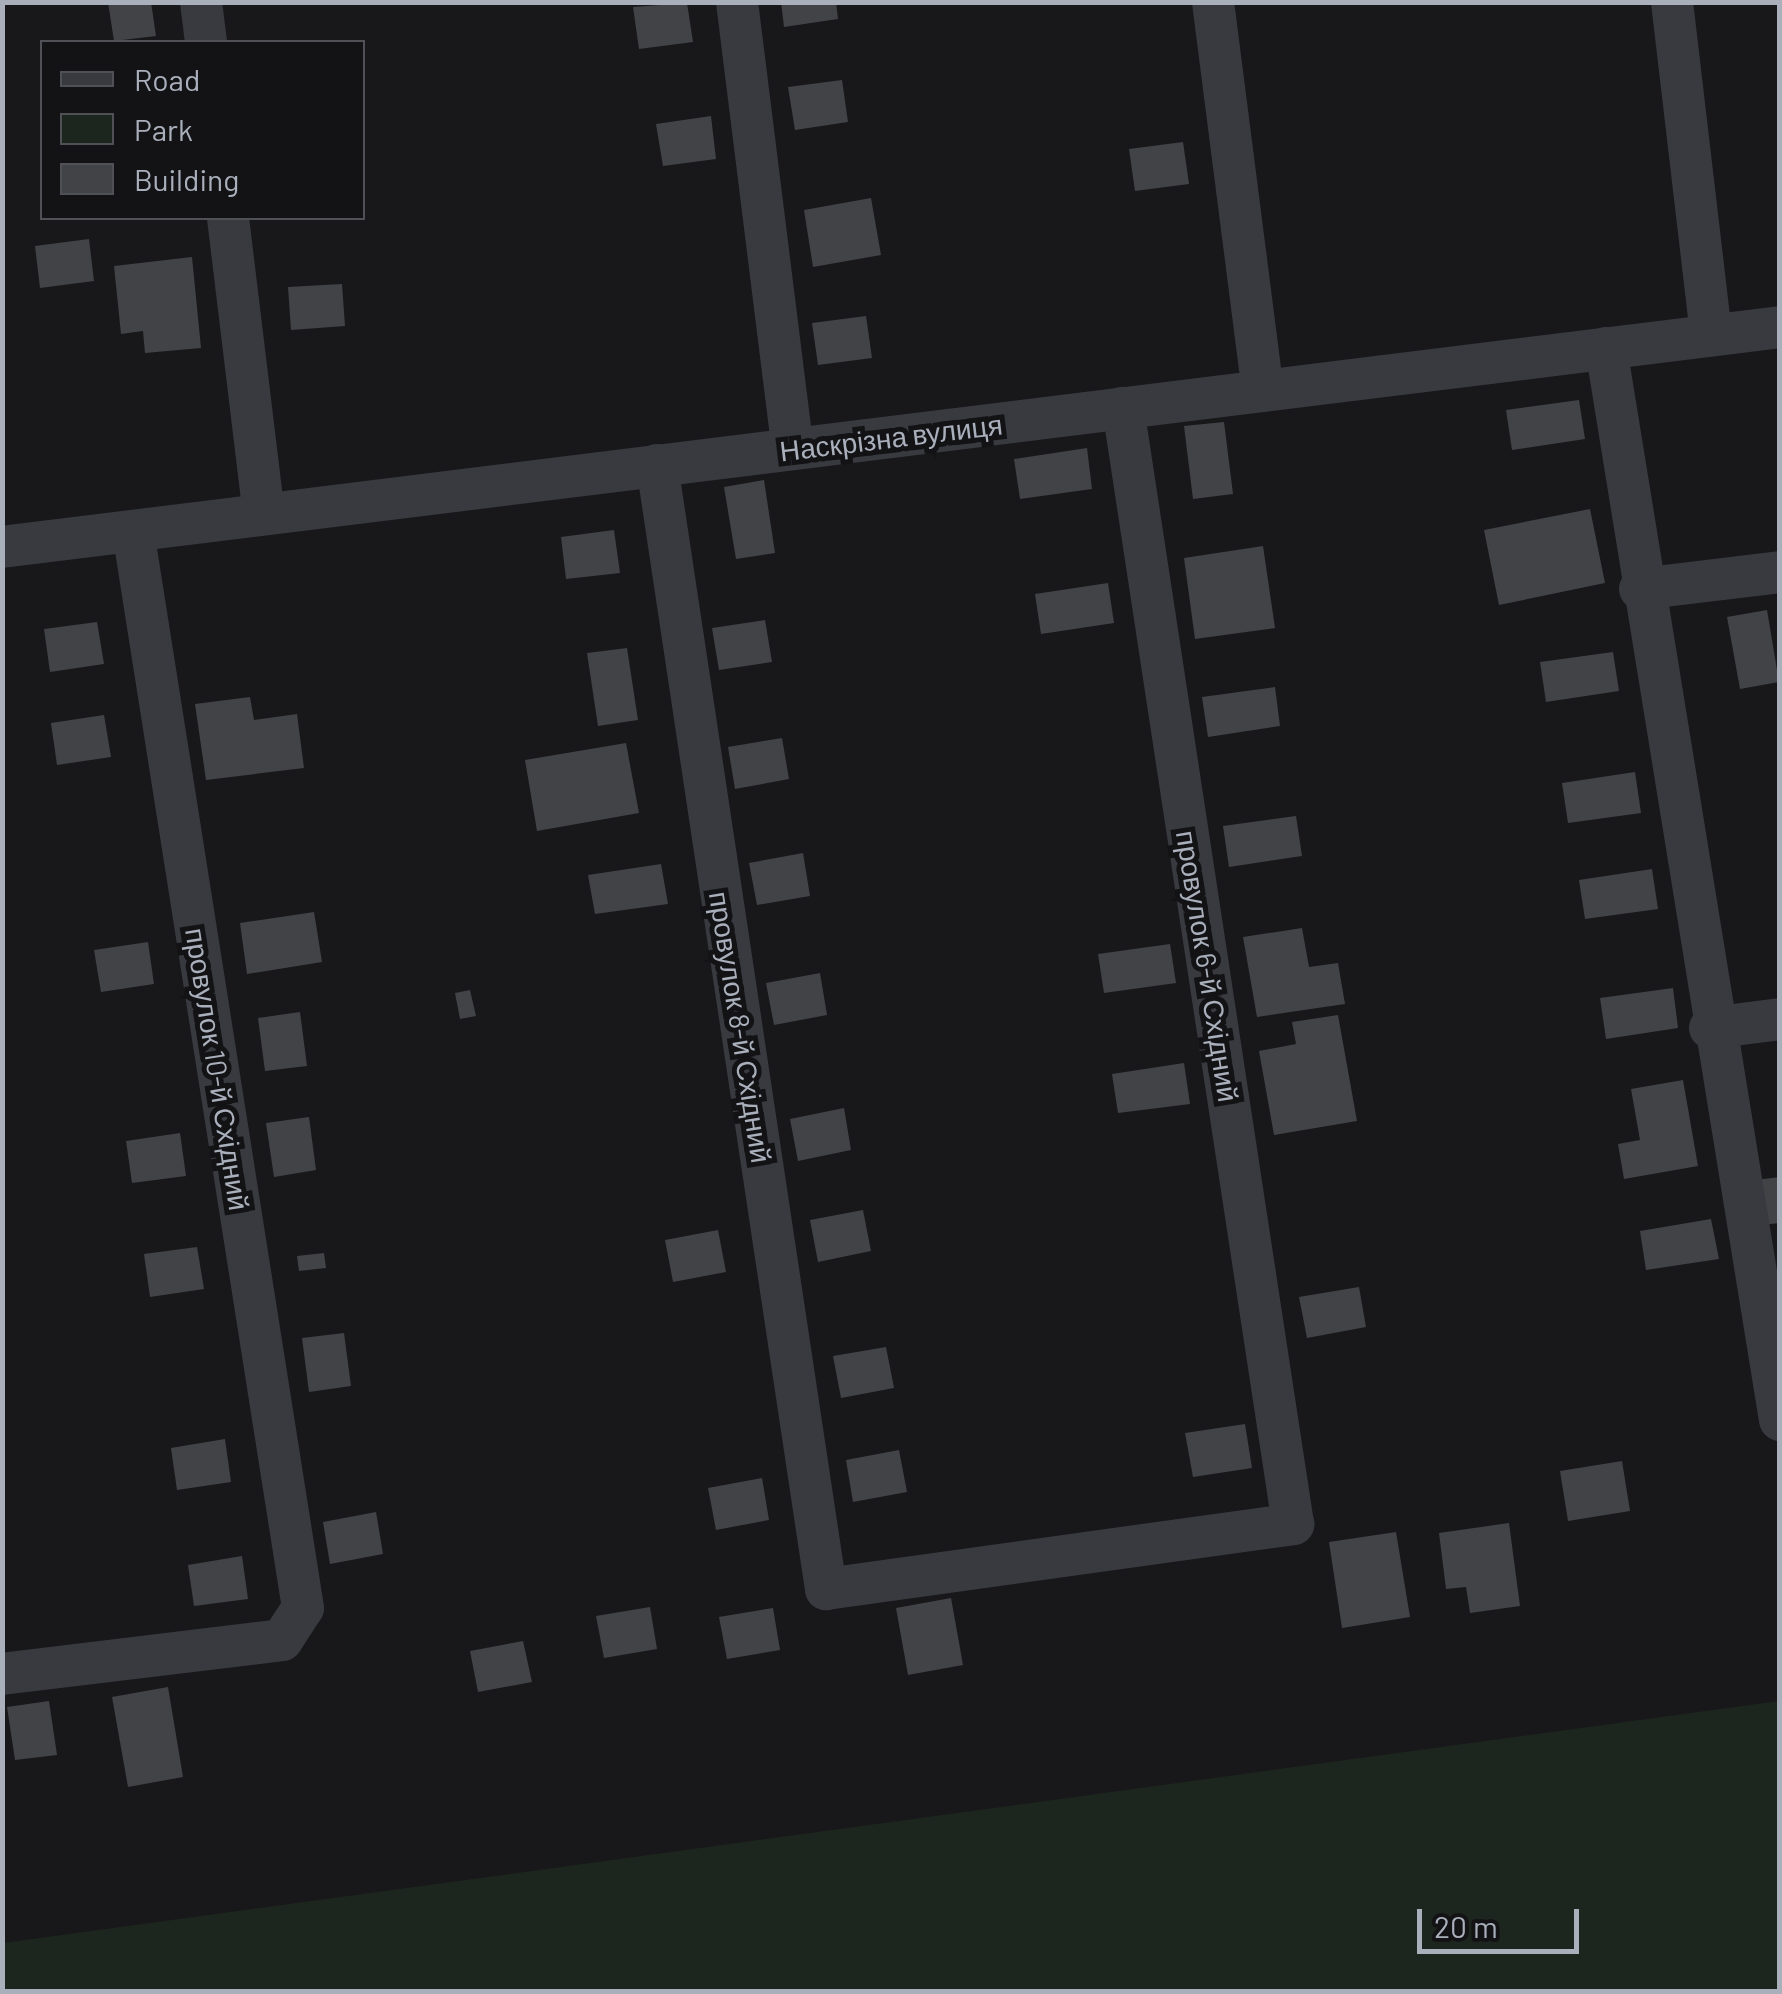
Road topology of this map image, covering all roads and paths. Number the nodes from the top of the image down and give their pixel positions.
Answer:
1 (201, 2) edge
2 (737, 2) edge
3 (1212, 2) edge
4 (1672, 2) edge
5 (206, 40) edge
6 (228, 220) edge
7 (1780, 326) edge
8 (1711, 335) junction
9 (1606, 348) junction
10 (1263, 391) junction
11 (1123, 408) junction
12 (793, 449) junction
13 (657, 466) junction
14 (264, 514) junction
15 (133, 531) junction
16 (2, 547) edge
17 (1780, 572) edge
18 (1640, 589) junction
19 (1780, 1019) edge
20 (1710, 1028) junction
21 (1780, 1420) edge
22 (826, 1589) joint
23 (2, 1674) edge

1 - 5 street
2 - 12 street
3 - 10 street
4 - 8 street
6 - 14 street
7 - 8 street, Наскрізна вулиця
8 - 9 street, Наскрізна вулиця
9 - 10 street, Наскрізна вулиця
9 - 18 street
10 - 11 street, Наскрізна вулиця
11 - 12 street, Наскрізна вулиця
11 - 22 street, провулок 6-й Східний
12 - 13 street, Наскрізна вулиця
13 - 14 street, Наскрізна вулиця
13 - 22 street, провулок 8-й Східний
14 - 15 street, Наскрізна вулиця
15 - 16 street, Наскрізна вулиця
15 - 23 street, провулок 10-й Східний
17 - 18 street
18 - 20 street
19 - 20 street
20 - 21 street

